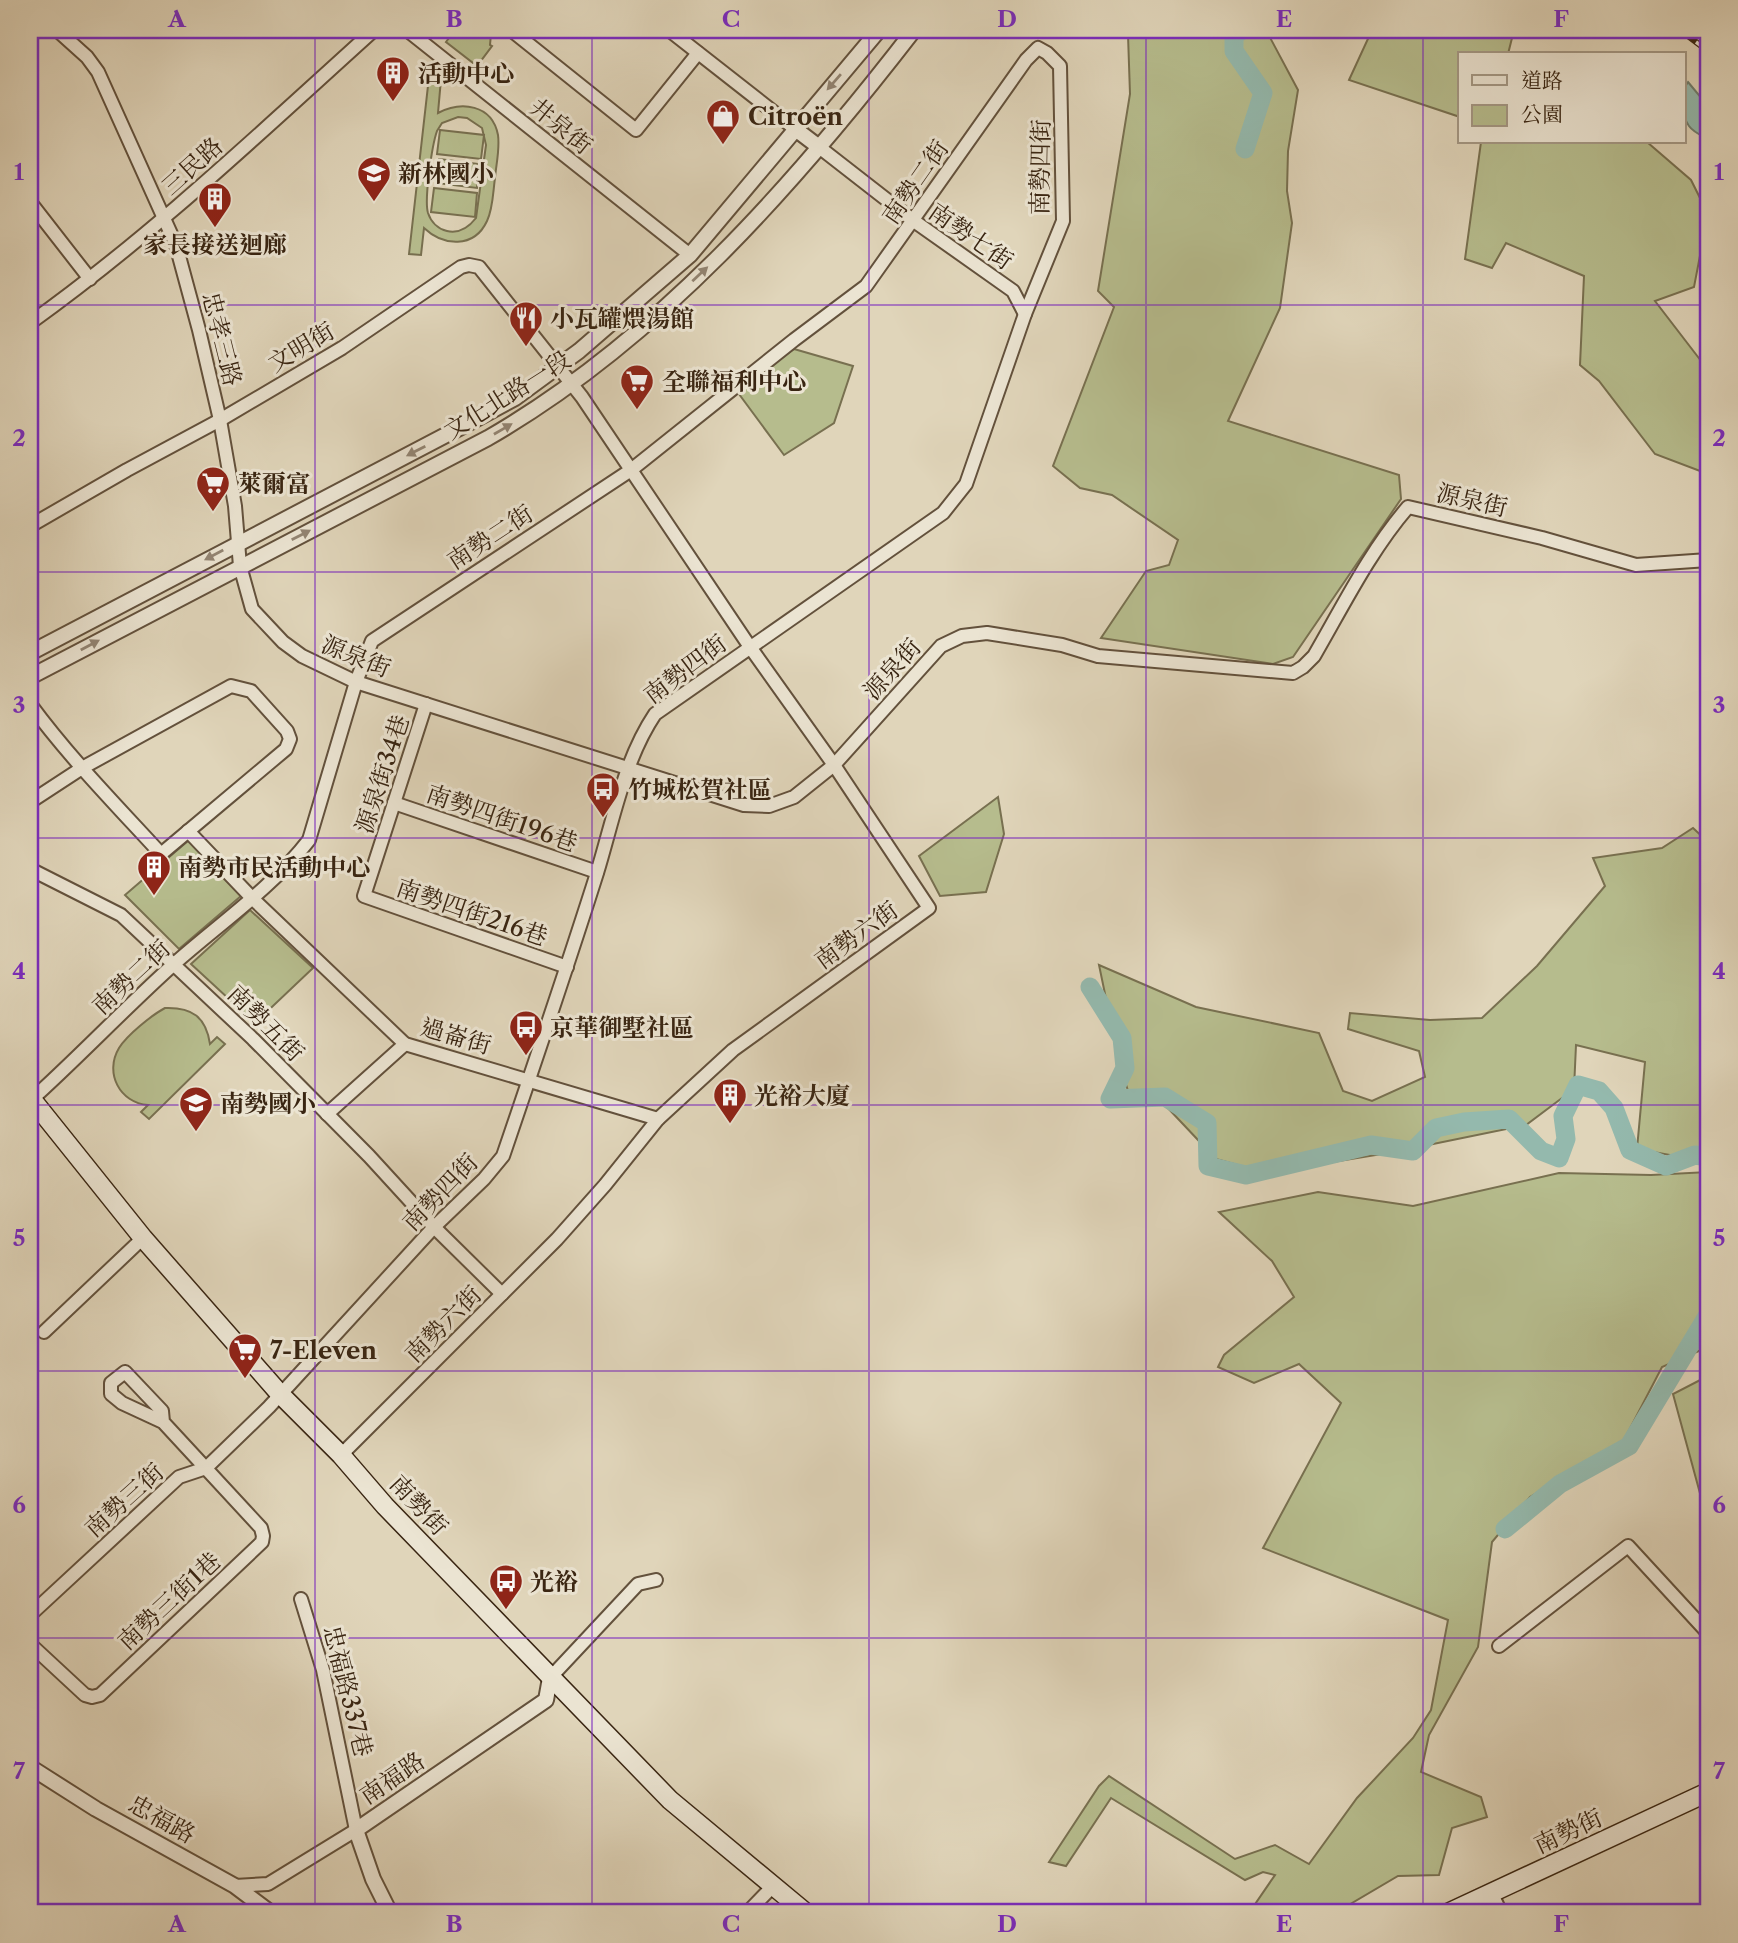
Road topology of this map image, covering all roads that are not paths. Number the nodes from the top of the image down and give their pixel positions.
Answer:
1 (57, 30) edge
2 (374, 30) edge
3 (407, 30) edge
4 (511, 30) edge
5 (669, 30) edge
6 (879, 30) edge
7 (914, 30) edge
8 (1038, 48) joint
9 (698, 53) junction
10 (794, 128) junction
11 (819, 147) junction
12 (30, 202) edge
13 (165, 219) junction
14 (914, 221) junction
15 (690, 255) junction
16 (90, 279) junction
17 (1025, 314) junction
18 (30, 323) edge
19 (559, 366) junction
20 (573, 384) junction
21 (220, 420) junction
22 (631, 470) junction
23 (30, 526) edge
24 (238, 542) junction
25 (1708, 560) edge
26 (240, 566) junction
27 (750, 647) junction
28 (30, 653) edge
29 (30, 677) edge
30 (356, 682) junction
31 (30, 704) edge
32 (426, 704) junction
33 (834, 765) junction
34 (82, 768) junction
35 (629, 769) junction
36 (30, 802) edge
37 (394, 803) junction
38 (188, 831) junction
39 (30, 869) edge
40 (597, 872) junction
41 (364, 896) joint
42 (252, 898) junction
43 (174, 964) junction
44 (566, 967) junction
45 (405, 1044) junction
46 (529, 1079) junction
47 (30, 1099) edge
48 (327, 1114) junction
49 (658, 1119) junction
50 (434, 1227) junction
51 (143, 1238) junction
52 (502, 1294) junction
53 (44, 1332) dead end
54 (280, 1394) junction
55 (163, 1422) dead end
56 (341, 1455) junction
57 (206, 1468) junction
58 (656, 1580) dead end
59 (301, 1599) dead end
60 (30, 1615) edge
61 (1708, 1633) edge
62 (30, 1644) edge
63 (1499, 1646) dead end
64 (551, 1678) junction
65 (30, 1767) edge
66 (1708, 1792) edge
67 (356, 1830) junction
68 (773, 1885) junction
69 (235, 1886) junction
70 (1492, 1894) junction
71 (271, 1913) edge
72 (390, 1913) edge
73 (747, 1913) edge
74 (806, 1913) edge
75 (1448, 1913) edge
76 (1501, 1913) edge

1 - 13 street, 忠孝三路
2 - 13 street, 三民路
3 - 15 street, 井泉街
4 - 9 street
5 - 9 street
6 -> 10 street, 文化北路一段
7 - 11 street, 文化北路一段
8 - 14 street, 南勢二街
8 - 17 street, 南勢四街
9 - 10 street
10 - 11 street
10 - 15 street, 文化北路一段
11 - 14 street, 南勢七街
20 -> 11 street, 文化北路一段
12 - 16 street
13 - 16 street, 三民路
13 - 21 street, 忠孝三路
14 - 17 street, 南勢七街
14 - 22 street, 南勢二街
15 - 19 street, 文化北路一段
16 - 18 street, 三民路
17 - 27 street, 南勢四街
19 - 20 street, 南勢六街
19 - 21 street, 文明街
19 -> 24 street, 文化北路一段
20 - 22 street, 南勢六街
26 -> 20 street, 文化北路一段
21 - 23 street, 文明街
21 - 24 street, 忠孝三路
22 - 27 street, 南勢六街
22 - 30 street, 南勢二街
24 - 26 street, 忠孝三路
24 -> 28 street, 文化北路一段
25 - 33 street, 源泉街
29 -> 26 street, 文化北路一段
26 - 30 street, 源泉街
27 - 33 street, 南勢六街
27 - 35 street, 南勢四街
30 - 32 street, 源泉街
30 - 42 street, 南勢二街
31 - 34 street
32 - 35 street, 源泉街
32 - 37 street, 源泉街34巷
33 - 35 street, 源泉街
33 - 49 street, 南勢六街
34 - 36 street
34 - 38 street
34 - 38 street
35 - 40 street, 南勢四街
37 - 40 street, 南勢四街196巷
37 - 41 street, 源泉街34巷
38 - 42 street, 過崙街
39 - 43 street, 南勢五街
40 - 44 street, 南勢四街
41 - 44 street, 南勢四街216巷
42 - 43 street, 南勢二街
42 - 45 street, 過崙街
43 - 47 street, 南勢二街
43 - 48 street, 南勢五街
44 - 46 street, 南勢四街
45 - 46 street, 過崙街
45 - 48 street
46 - 49 street, 過崙街
46 - 50 street, 南勢四街
47 - 51 main road, 南勢街
48 - 50 street, 南勢五街
49 - 52 street, 南勢六街
50 - 52 street, 南勢五街
50 - 54 street, 南勢四街
51 - 53 street
51 - 54 main road, 南勢街
52 - 56 street, 南勢六街
54 - 56 main road, 南勢街
54 - 57 street, 南勢三街
55 - 57 street
56 - 64 main road, 南勢街
57 - 60 street, 南勢三街
57 - 62 street, 南勢三街1巷
58 - 64 street
59 - 67 street, 忠福路337巷
61 - 63 street
64 - 67 street, 南福路
64 - 68 main road, 南勢街
65 - 69 street, 忠福路
66 - 70 main road, 南勢街
67 - 69 street, 南福路
67 - 72 street, 忠福路337巷
68 - 73 street
68 - 74 main road, 南勢街
69 - 71 street, 忠福路
70 - 75 main road, 南勢街
70 - 76 street

